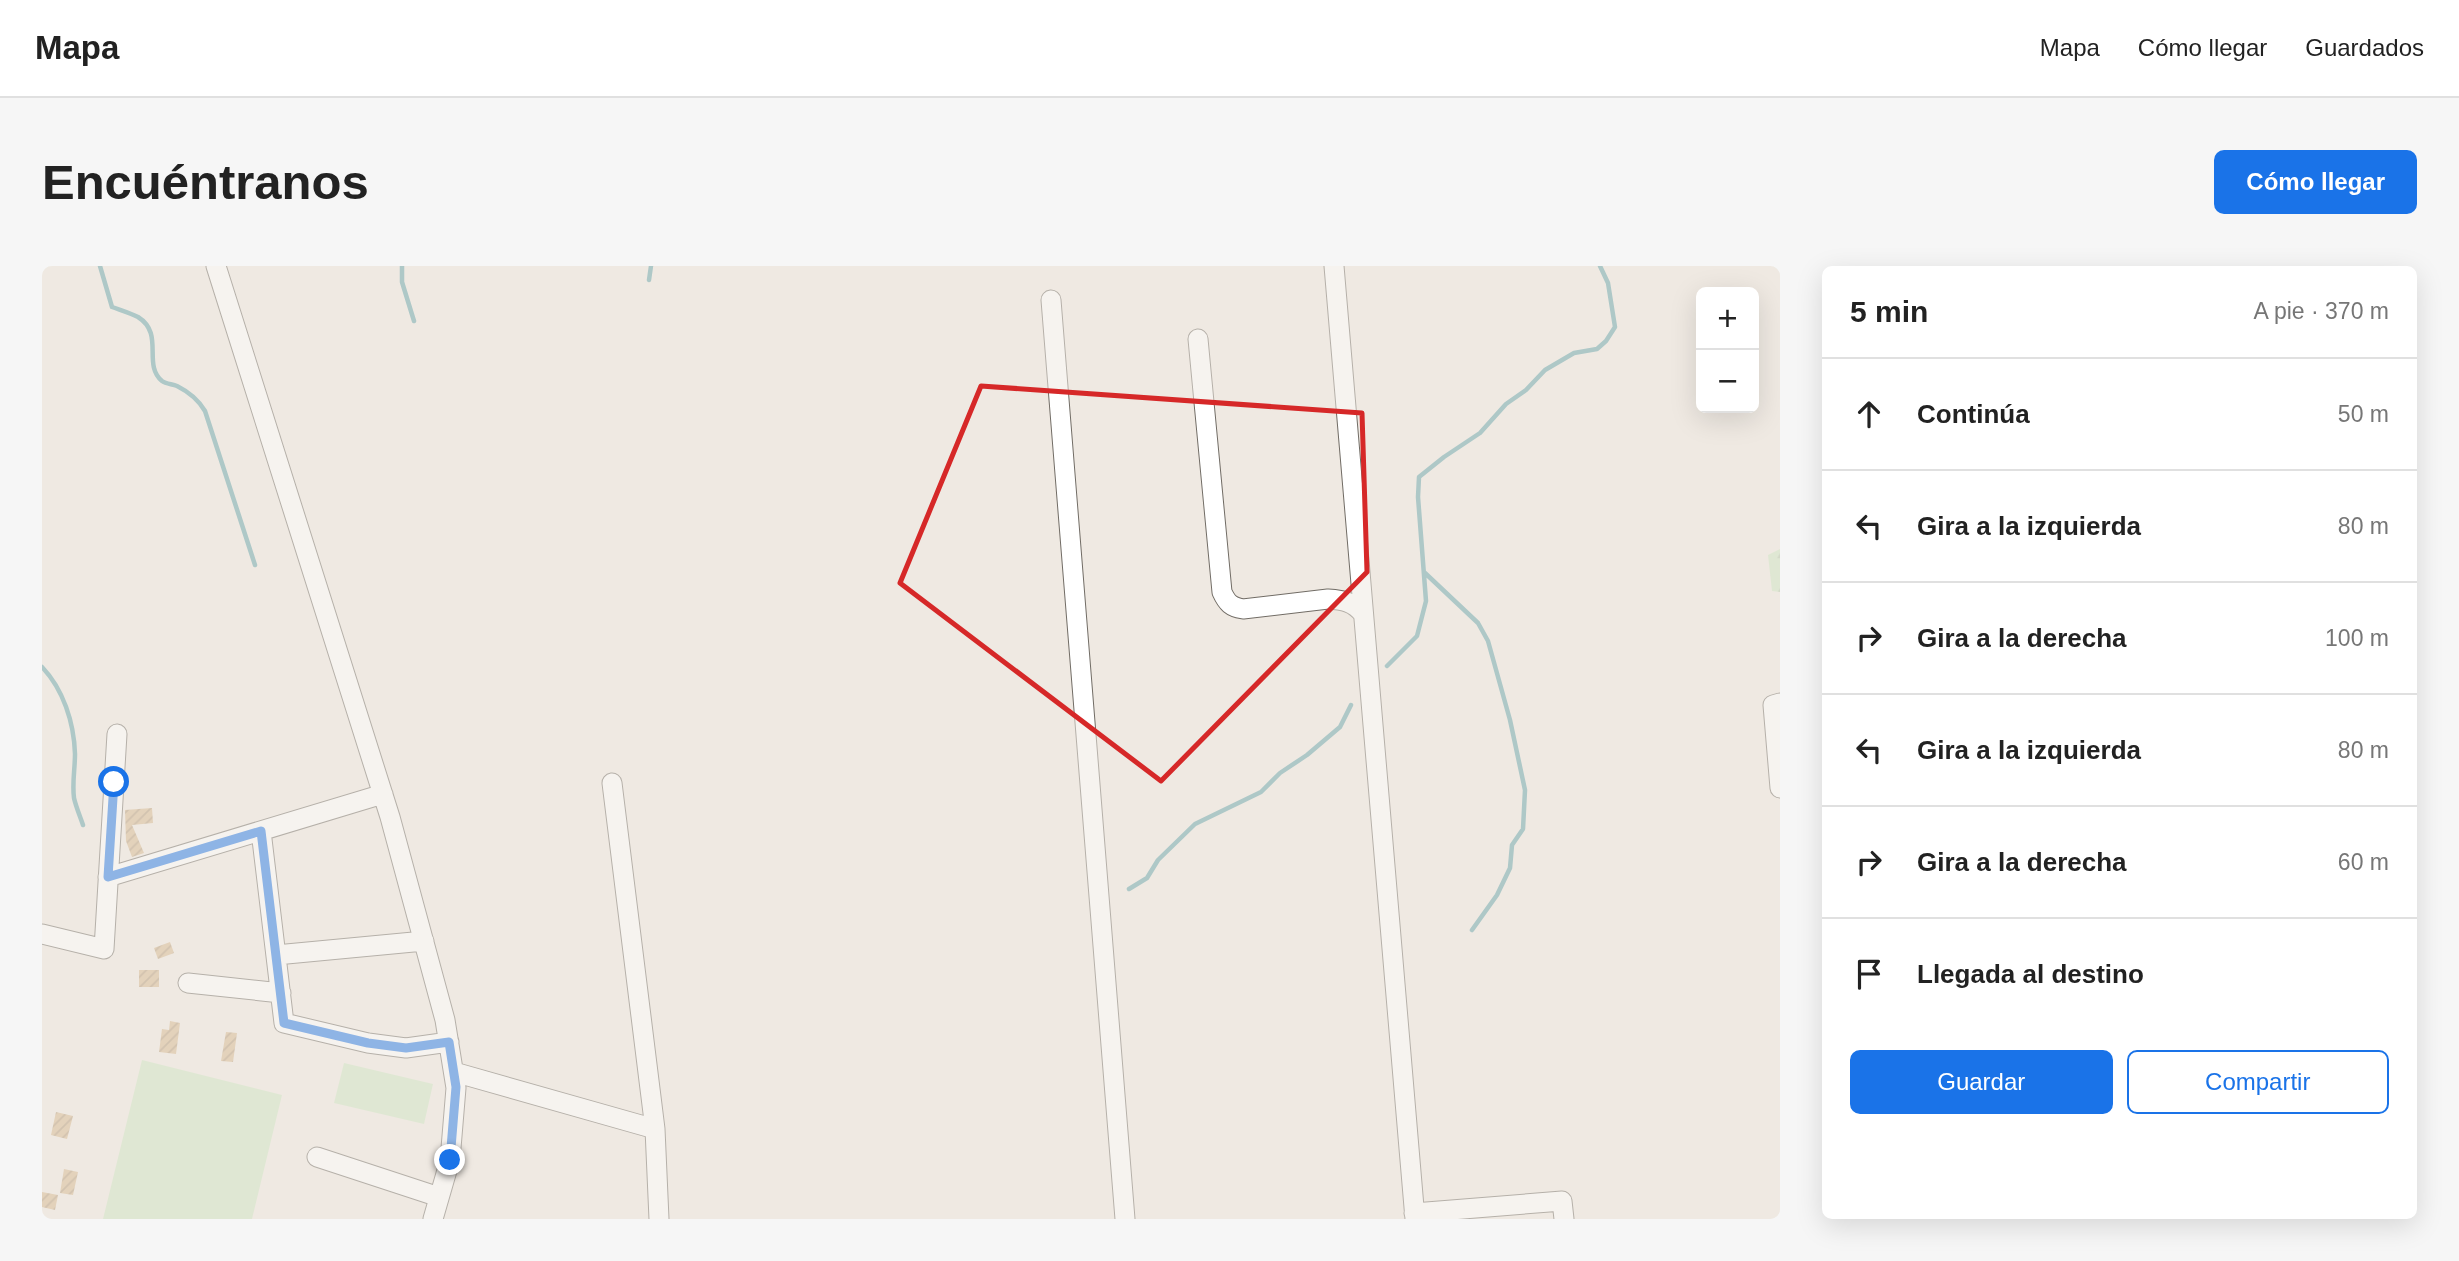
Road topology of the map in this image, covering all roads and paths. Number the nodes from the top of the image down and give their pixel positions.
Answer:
1 (216, 266) edge
2 (1334, 266) edge
3 (1052, 300) dead end
4 (1198, 340) dead end
5 (1363, 614) junction
6 (1777, 704) edge
7 (117, 734) dead end
8 (612, 783) dead end
9 (1780, 788) edge
10 (383, 794) junction
11 (261, 831) junction
12 (108, 877) junction
13 (42, 934) edge
14 (424, 941) junction
15 (276, 955) junction
16 (188, 983) dead end
17 (281, 993) junction
18 (449, 1042) junction
19 (454, 1072) junction
20 (655, 1129) junction
21 (317, 1157) dead end
22 (439, 1197) junction
23 (1415, 1216) edge
24 (433, 1219) edge
25 (659, 1219) edge
26 (1125, 1219) edge
27 (1564, 1219) edge

1 - 10 street
2 - 5 street
3 - 26 street
4 - 5 street
5 - 23 street
6 - 9 street
7 - 12 street
8 - 20 street
10 - 11 street
10 - 14 street
11 - 12 street
11 - 15 street
12 - 13 street
14 - 15 street
14 - 18 street
15 - 17 street
16 - 17 street
17 - 18 street
18 - 19 street
19 - 20 street
19 - 22 street
20 - 25 street
21 - 22 street
22 - 24 street
23 - 27 street

